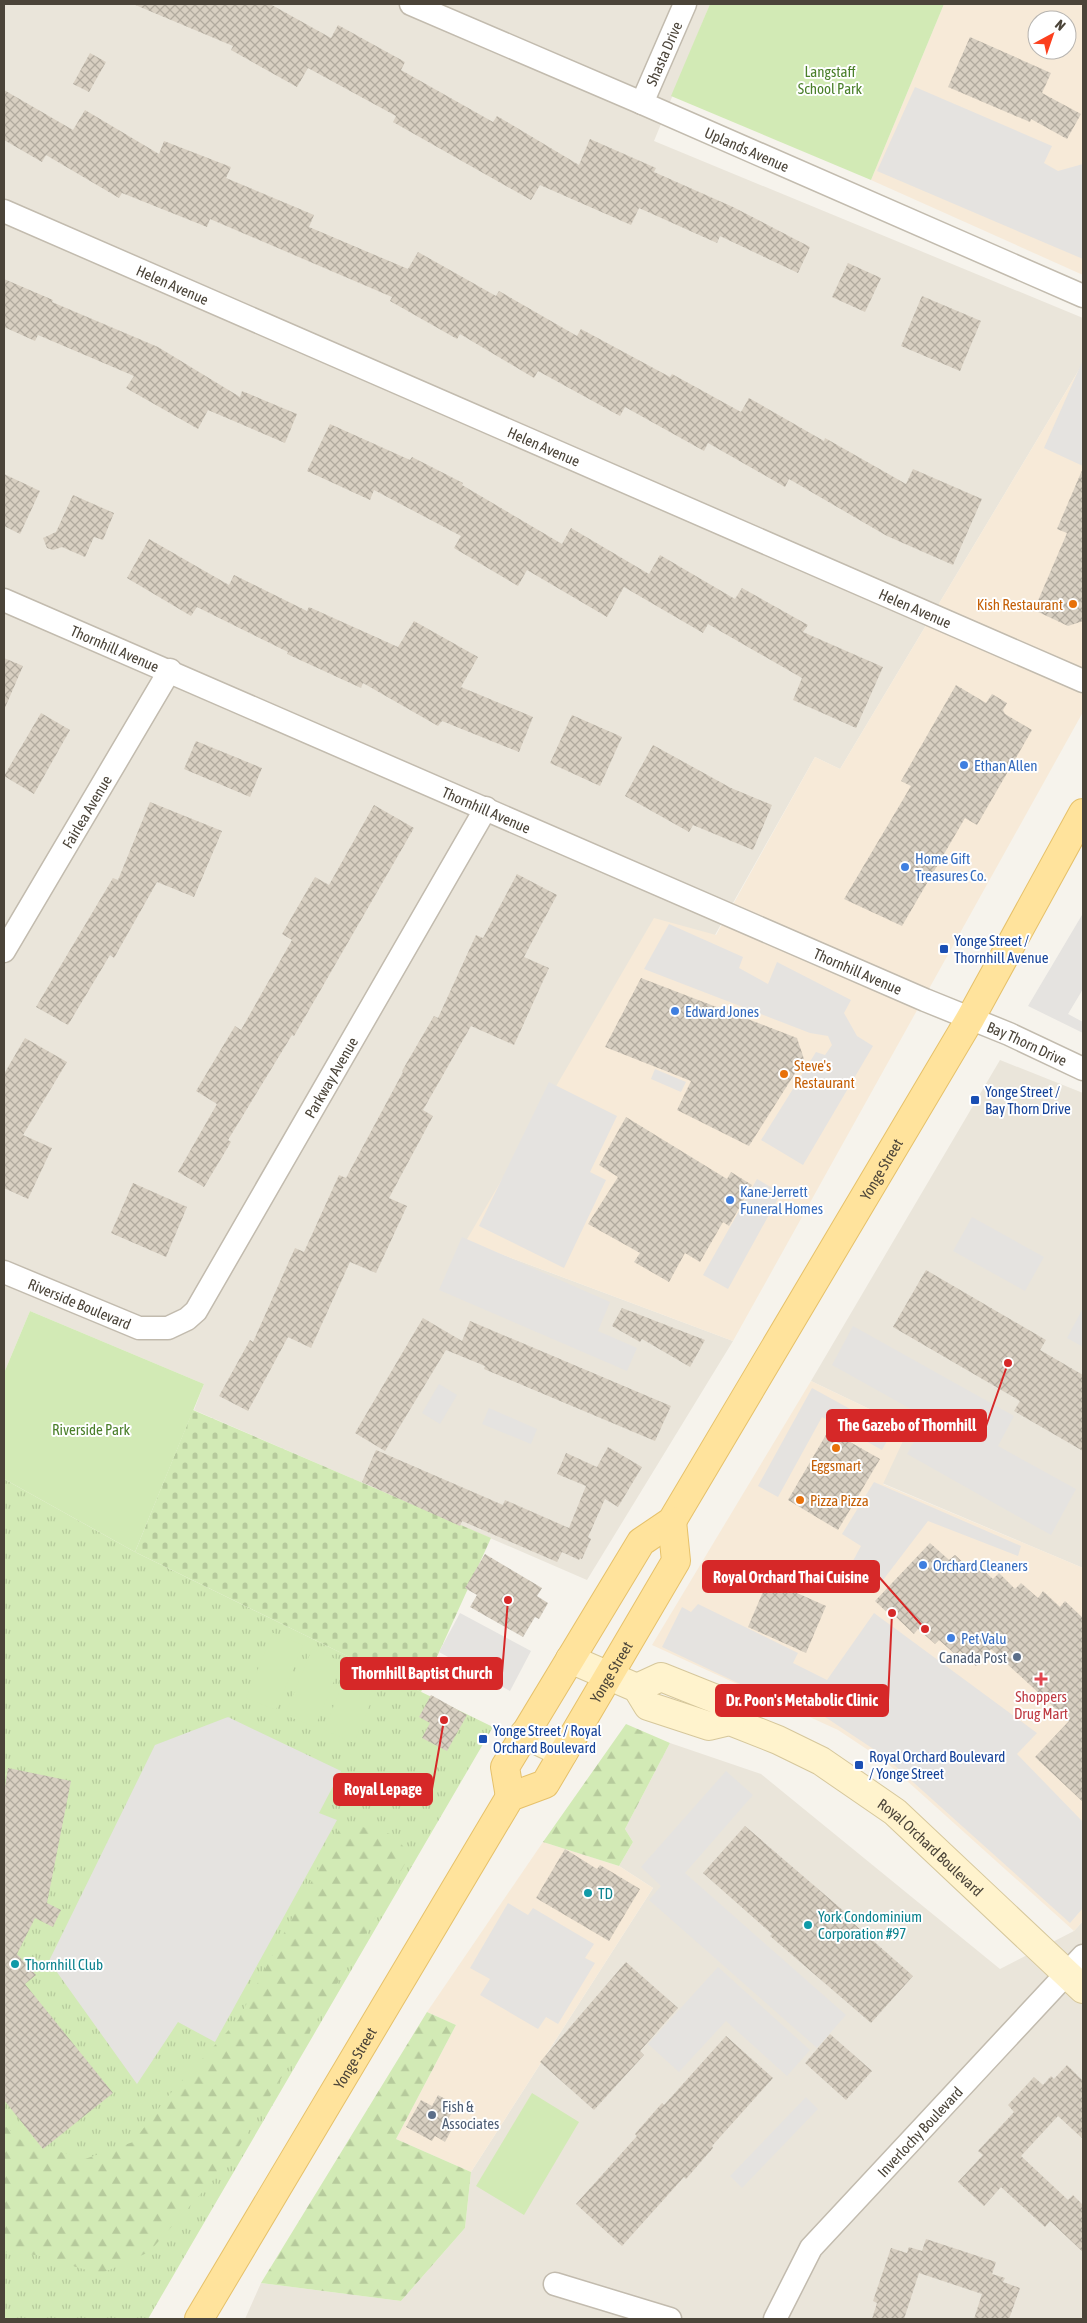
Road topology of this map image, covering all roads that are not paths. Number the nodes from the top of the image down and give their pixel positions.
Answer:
1 (411, 4) edge
2 (684, 4) edge
3 (642, 103) junction
4 (4, 211) edge
5 (1083, 296) edge
6 (4, 600) edge
7 (170, 670) junction
8 (1083, 681) edge
9 (486, 808) junction
10 (1083, 813) edge
11 (4, 951) edge
12 (970, 1019) junction
13 (1083, 1069) edge
14 (4, 1272) edge
15 (158, 1329) joint
16 (672, 1521) junction
17 (570, 1658) junction
18 (608, 1676) junction
19 (524, 1734) junction
20 (563, 1753) junction
21 (510, 1797) junction
22 (1078, 1973) edge
23 (555, 2284) dead end
24 (199, 2319) edge
25 (670, 2319) edge
26 (775, 2319) edge

1 - 3 street, Uplands Avenue
2 - 3 street, Shasta Drive
3 - 5 street, Uplands Avenue
4 - 8 street, Helen Avenue
6 - 7 street, Thornhill Avenue
7 - 9 street, Thornhill Avenue
7 - 11 street, Fairlea Avenue
9 - 12 street, Thornhill Avenue
9 - 15 street, Parkway Avenue
10 - 12 main road, Yonge Street
12 - 13 street, Bay Thorn Drive
12 - 16 main road, Yonge Street
14 - 15 street, Riverside Boulevard
16 - 17 main road, Yonge Street
16 - 18 main road, Yonge Street
17 - 18 street, Royal Orchard Boulevard
17 - 19 main road, Yonge Street
18 - 20 main road, Yonge Street
18 - 22 street, Royal Orchard Boulevard
19 - 20 street
19 - 21 main road, Yonge Street
20 - 21 main road, Yonge Street
21 - 24 main road, Yonge Street
22 - 26 street, Inverlochy Boulevard
23 - 25 street

